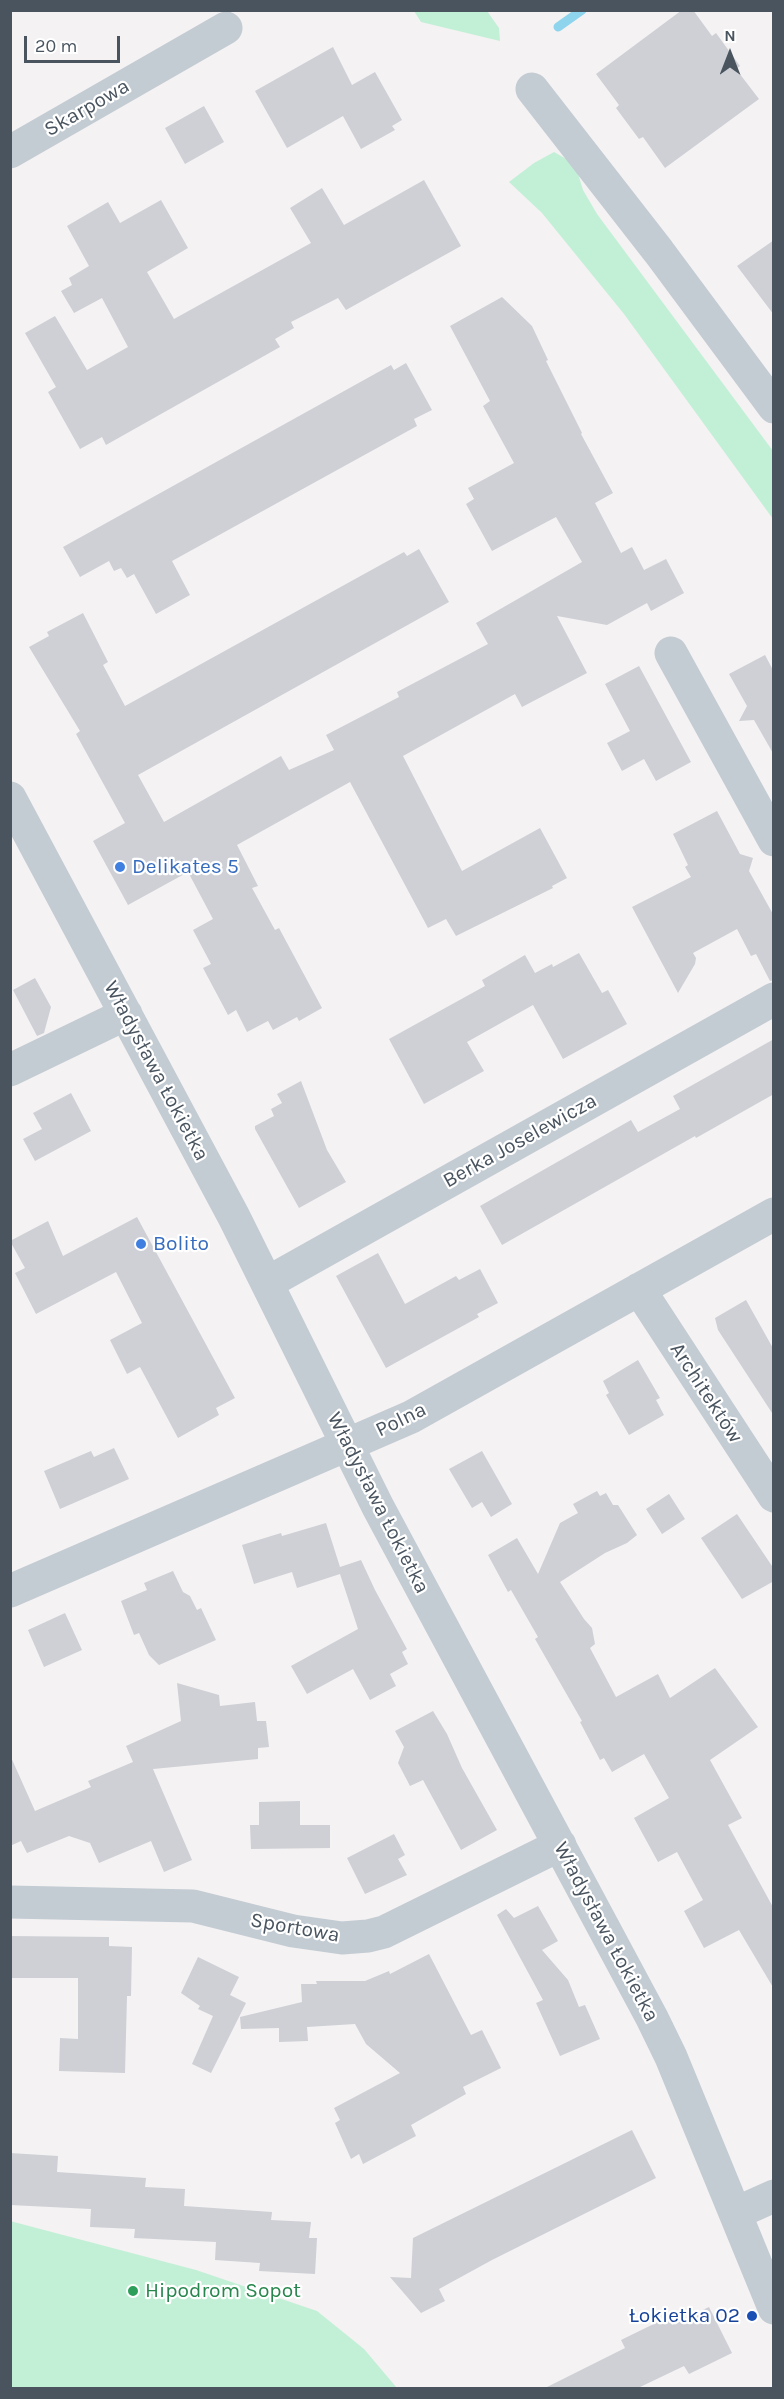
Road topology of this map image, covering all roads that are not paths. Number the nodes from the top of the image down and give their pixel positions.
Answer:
1 (226, 28) dead end
2 (532, 89) dead end
3 (10, 152) edge
4 (774, 407) edge
5 (671, 653) dead end
6 (10, 798) edge
7 (774, 840) edge
8 (774, 999) edge
9 (126, 1014) junction
10 (10, 1070) edge
11 (774, 1214) edge
12 (267, 1283) junction
13 (639, 1289) junction
14 (347, 1445) junction
15 (774, 1496) edge
16 (10, 1591) edge
17 (560, 1845) junction
18 (10, 1902) edge
19 (774, 2196) edge
20 (736, 2213) junction
21 (774, 2308) edge

1 - 3 street, Skarpowa
2 - 4 street
5 - 7 street
6 - 9 street, Władysława Łokietka
8 - 12 street, Berka Joselewicza
9 - 10 street
9 - 12 street, Władysława Łokietka
11 - 13 street, Polna
12 - 14 street, Władysława Łokietka
13 - 14 street, Polna
13 - 15 street, Architektów
14 - 16 street, Polna
14 - 17 street, Władysława Łokietka
17 - 18 street, Sportowa
17 - 20 street, Władysława Łokietka
19 - 20 street
20 - 21 street, Władysława Łokietka

